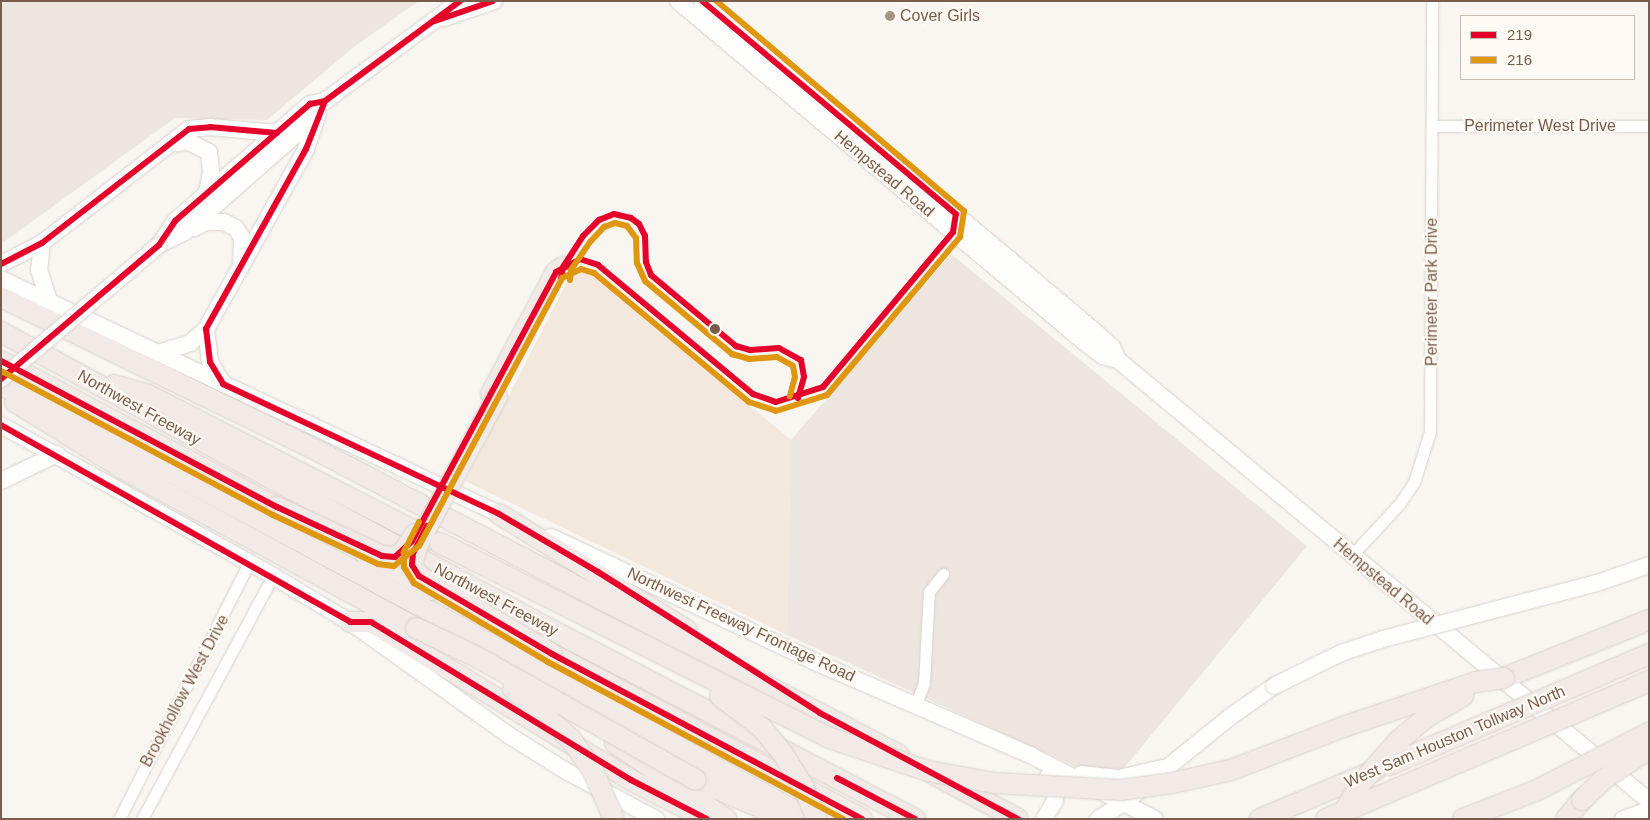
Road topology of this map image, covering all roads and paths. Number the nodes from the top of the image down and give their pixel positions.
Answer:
1 (460, 1) edge
2 (494, 1) edge
3 (678, 1) edge
4 (702, 1) edge
5 (1432, 1) edge
6 (435, 22) junction
7 (321, 108) junction
8 (1432, 126) junction
9 (1649, 126) edge
10 (277, 133) junction
11 (169, 144) junction
12 (207, 193) junction
13 (185, 232) junction
14 (42, 243) junction
15 (159, 245) junction
16 (1, 264) edge
17 (241, 264) junction
18 (1, 279) edge
19 (1, 297) edge
20 (50, 303) junction
21 (206, 329) junction
22 (1, 332) edge
23 (158, 353) junction
24 (1118, 360) junction
25 (1, 361) edge
26 (81, 375) junction
27 (1, 379) edge
28 (223, 384) junction
29 (1, 385) edge
30 (1, 392) edge
31 (494, 396) junction
32 (1, 425) edge
33 (57, 454) junction
34 (1, 481) edge
35 (276, 507) junction
36 (499, 514) junction
37 (1351, 556) junction
38 (249, 563) junction
39 (1649, 566) edge
40 (943, 574) dead end
41 (273, 576) junction
42 (1649, 620) edge
43 (350, 622) junction
44 (452, 623) junction
45 (416, 628) junction
46 (634, 639) junction
47 (552, 654) junction
48 (1649, 654) edge
49 (1504, 678) junction
50 (1649, 682) edge
51 (916, 703) junction
52 (820, 713) junction
53 (1649, 733) edge
54 (1649, 749) edge
55 (1030, 755) junction
56 (1178, 761) junction
57 (1063, 771) junction
58 (1649, 801) edge
59 (1126, 802) junction
60 (1649, 810) edge
61 (119, 819) edge
62 (142, 819) edge
63 (614, 819) edge
64 (656, 819) edge
65 (707, 819) edge
66 (726, 819) edge
67 (788, 819) edge
68 (810, 819) edge
69 (817, 819) edge
70 (862, 819) edge
71 (915, 819) edge
72 (1018, 819) edge
73 (1044, 819) edge
74 (1098, 819) edge
75 (1154, 819) edge
76 (1260, 819) edge
77 (1326, 819) edge
78 (1340, 819) edge
79 (1463, 819) edge
80 (1566, 819) edge
81 (1623, 819) edge

1 - 6 main road
2 - 6 main road
3 - 24 main road, Hempstead Road
4 - 24 main road, Hempstead Road
5 - 8 street, Perimeter Park Drive
6 - 7 main road
7 - 10 main road
7 - 13 main road
7 - 17 main road
8 - 9 street, Perimeter West Drive
8 - 37 street, Perimeter Park Drive
10 - 11 main road
10 - 12 main road
11 - 12 main road
11 - 14 main road
12 - 15 main road
13 - 15 main road
13 - 17 main road
14 - 16 main road
14 - 20 main road
15 - 27 main road, bridge
17 - 21 main road
18 - 20 main road, Northwest Freeway Frontage Road
19 - 52 highway
20 - 23 main road, Northwest Freeway Frontage Road
21 - 23 main road
21 - 28 main road
22 - 26 highway, Northwest Freeway
23 - 28 main road, Northwest Freeway Frontage Road
24 - 37 main road, Hempstead Road
25 - 35 highway
26 - 46 highway, bridge
26 - 71 highway, Northwest Freeway
28 - 36 main road, Northwest Freeway Frontage Road
29 - 44 highway
30 - 45 highway
31 - 31 highway
31 - 35 highway, bridge
31 - 47 highway, bridge
32 - 33 main road
33 - 34 main road
33 - 38 main road
35 - 47 highway, bridge
36 - 51 main road, Northwest Freeway Frontage Road
36 - 52 highway
37 - 58 main road, Hempstead Road
38 - 41 main road
38 - 61 street, Brookhollow West Drive
39 - 56 main road, bridge
40 - 51 street
41 - 43 main road
41 - 62 street, Brookhollow West Drive
42 - 49 highway
43 - 64 main road
43 - 65 highway
44 - 66 highway
44 - 68 highway
45 - 63 highway, bridge
45 - 67 highway, bridge
46 - 49 highway, bridge
46 - 69 highway, bridge
47 - 70 highway
48 - 76 highway, West Sam Houston Tollway North, bridge
49 - 78 highway, bridge
50 - 77 highway, West Sam Houston Tollway North, bridge
51 - 55 main road, Northwest Freeway Frontage Road
52 - 72 highway
53 - 79 highway, bridge
54 - 80 highway, bridge
55 - 57 main road, Northwest Freeway Frontage Road
55 - 73 main road
56 - 57 main road
56 - 59 main road
57 - 59 main road, Northwest Freeway Frontage Road
59 - 74 main road
59 - 75 main road, Northwest Freeway Frontage Road
60 - 81 main road

